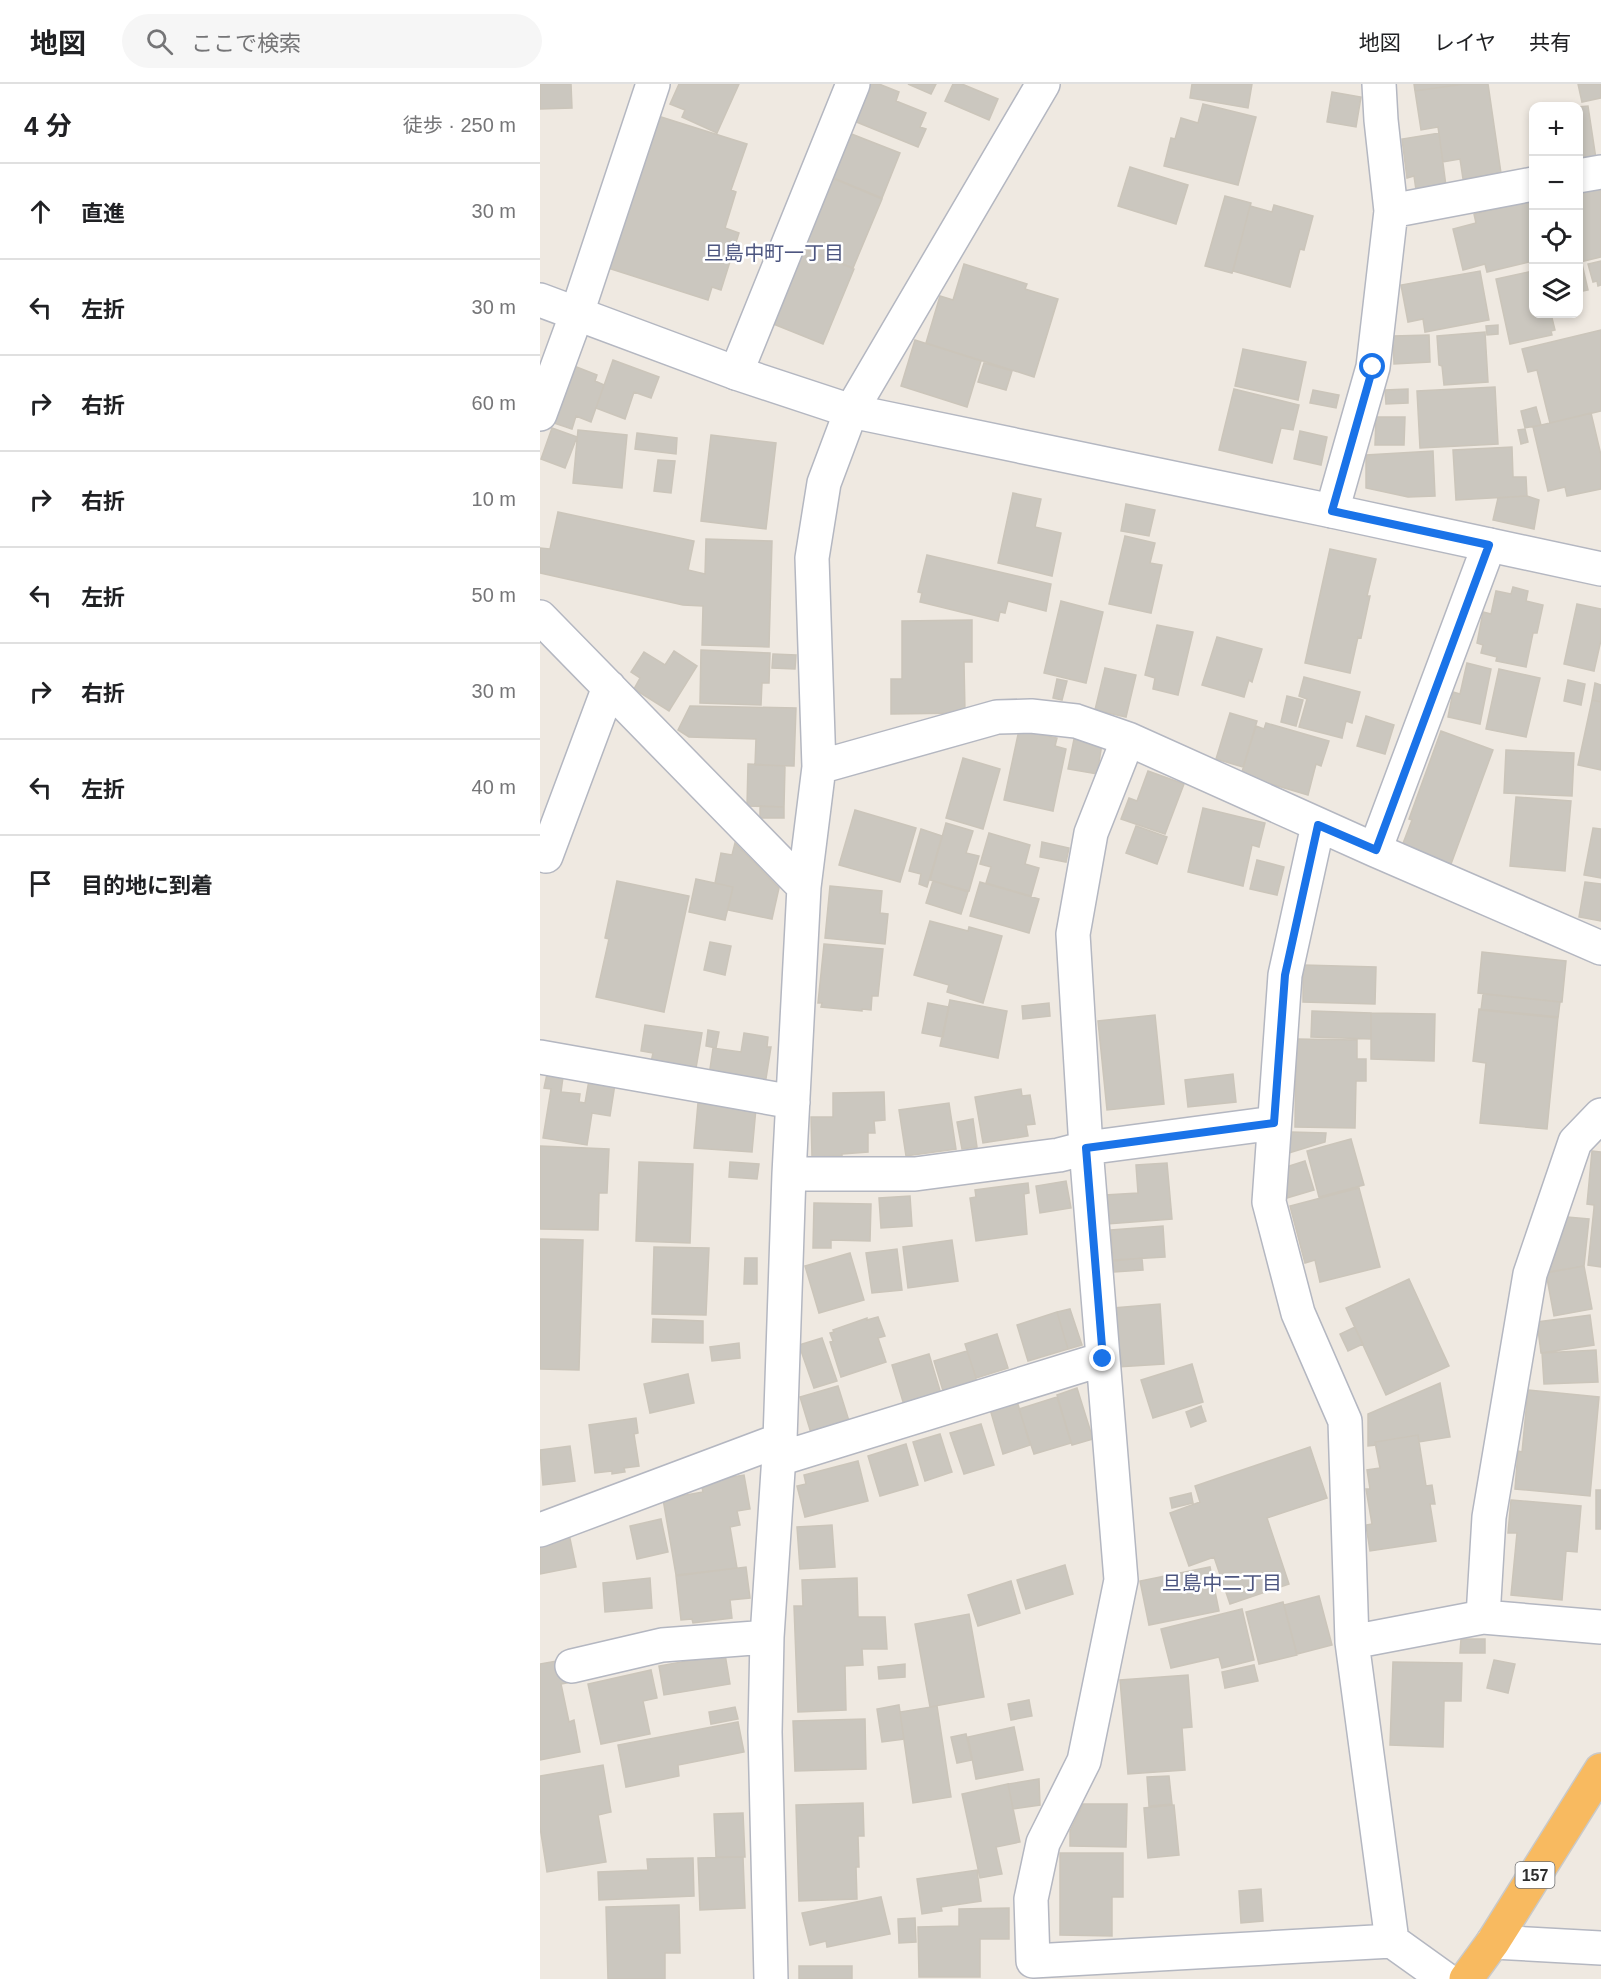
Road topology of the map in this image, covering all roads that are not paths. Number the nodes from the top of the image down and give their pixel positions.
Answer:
1 (653, 84) edge
2 (854, 84) edge
3 (1043, 84) edge
4 (1379, 84) edge
5 (1601, 172) edge
6 (1583, 175) edge
7 (1529, 185) edge
8 (1391, 211) junction
9 (540, 300) edge
10 (577, 313) junction
11 (736, 373) junction
12 (851, 411) junction
13 (540, 414) edge
14 (1332, 511) junction
15 (1489, 545) junction
16 (1601, 569) edge
17 (540, 617) edge
18 (609, 687) junction
19 (1128, 739) junction
20 (819, 767) junction
21 (1318, 825) junction
22 (1376, 850) junction
23 (540, 854) edge
24 (804, 887) junction
25 (1601, 948) edge
26 (540, 1058) edge
27 (793, 1102) junction
28 (1601, 1115) edge
29 (1274, 1123) junction
30 (1086, 1148) junction
31 (789, 1174) junction
32 (1103, 1359) junction
33 (780, 1449) junction
34 (540, 1530) edge
35 (1483, 1617) junction
36 (1601, 1627) edge
37 (767, 1637) junction
38 (1352, 1642) junction
39 (572, 1666) dead end
40 (1601, 1770) edge
41 (1392, 1941) junction
42 (1493, 1942) junction
43 (1601, 1948) edge
44 (1033, 1970) edge
45 (771, 1979) edge
46 (1445, 1979) edge
47 (1467, 1979) edge

1 - 10 street
2 - 11 street
3 - 12 street
4 - 8 street
5 - 6 street
7 - 8 street
8 - 14 street
9 - 10 street
10 - 11 street
10 - 13 street
11 - 12 street
12 - 14 street
12 - 20 street
14 - 15 street
15 - 16 street
15 - 22 street
17 - 18 street
18 - 23 street
18 - 24 street
19 - 20 street
19 - 21 street
19 - 30 street
20 - 24 street
21 - 22 street
21 - 29 street
22 - 25 street
24 - 27 street
26 - 27 street
27 - 31 street
28 - 35 street
29 - 30 street
29 - 38 street
30 - 31 street
30 - 32 street
31 - 33 street
32 - 33 street
32 - 44 street
33 - 34 street
33 - 37 street
35 - 36 street
35 - 38 street
37 - 39 street
37 - 45 street
38 - 41 street
40 - 42 highway, 157
41 - 44 street
41 - 46 street
42 - 43 street
42 - 47 highway, 157

